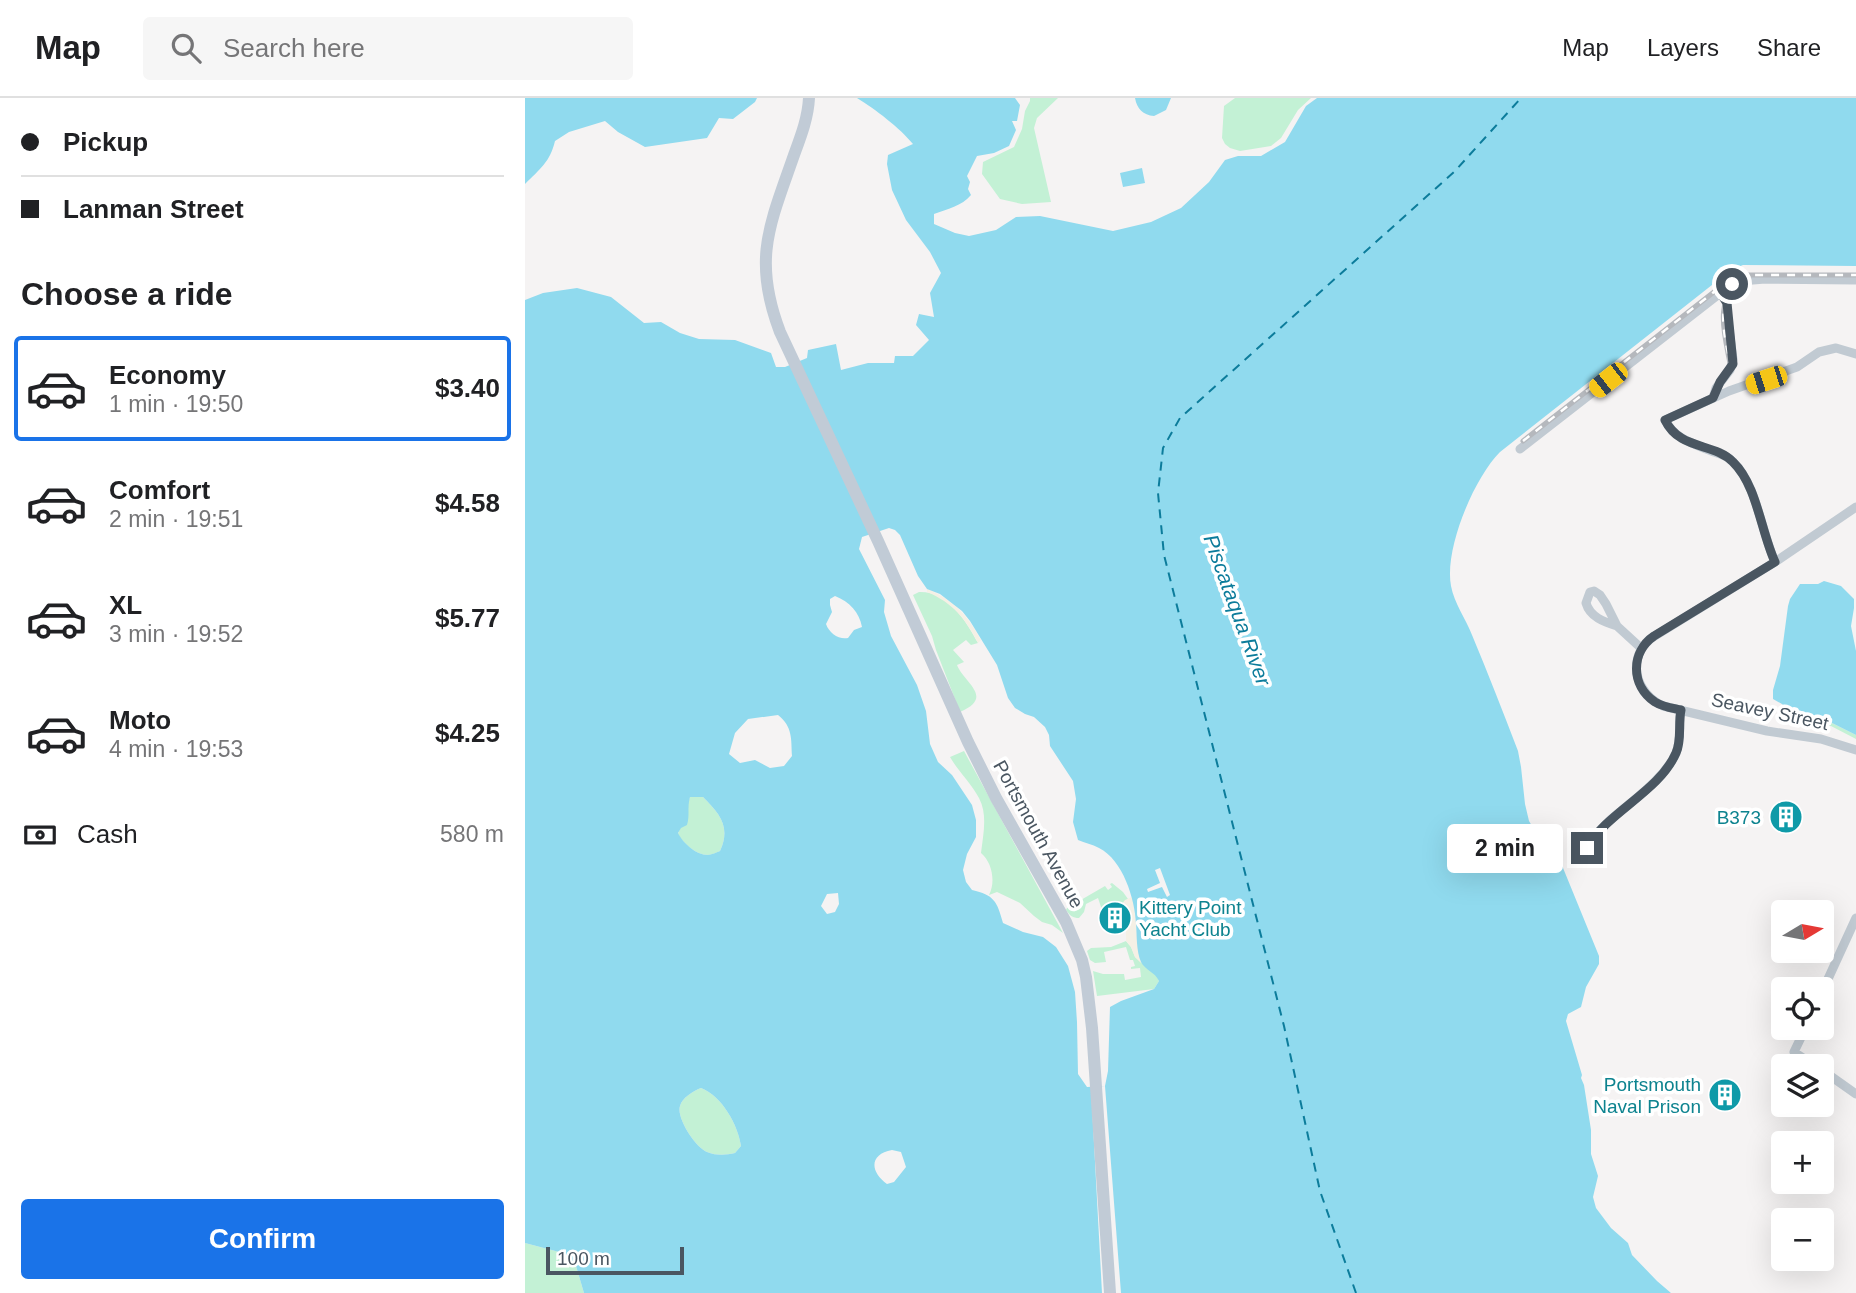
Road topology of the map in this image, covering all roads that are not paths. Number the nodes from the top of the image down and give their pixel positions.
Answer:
1 (809, 98) edge
2 (1856, 280) edge
3 (1720, 292) junction
4 (1856, 354) edge
5 (1713, 398) junction
6 (1520, 449) dead end
7 (1856, 507) edge
8 (1775, 562) junction
9 (1617, 626) dead end
10 (1641, 648) junction
11 (1681, 710) junction
12 (1856, 750) edge
13 (1581, 857) dead end
14 (1856, 918) edge
15 (1829, 977) edge
16 (1834, 1078) edge
17 (1856, 1094) edge
18 (1110, 1293) edge

1 - 18 main road, Portsmouth Avenue
2 - 3 street
3 - 5 street
3 - 6 street
4 - 5 street
5 - 8 street
7 - 8 street
8 - 10 street
9 - 10 street
10 - 11 street, Seavey Street
11 - 12 street, Seavey Street
11 - 13 street
14 - 15 street
16 - 17 street

